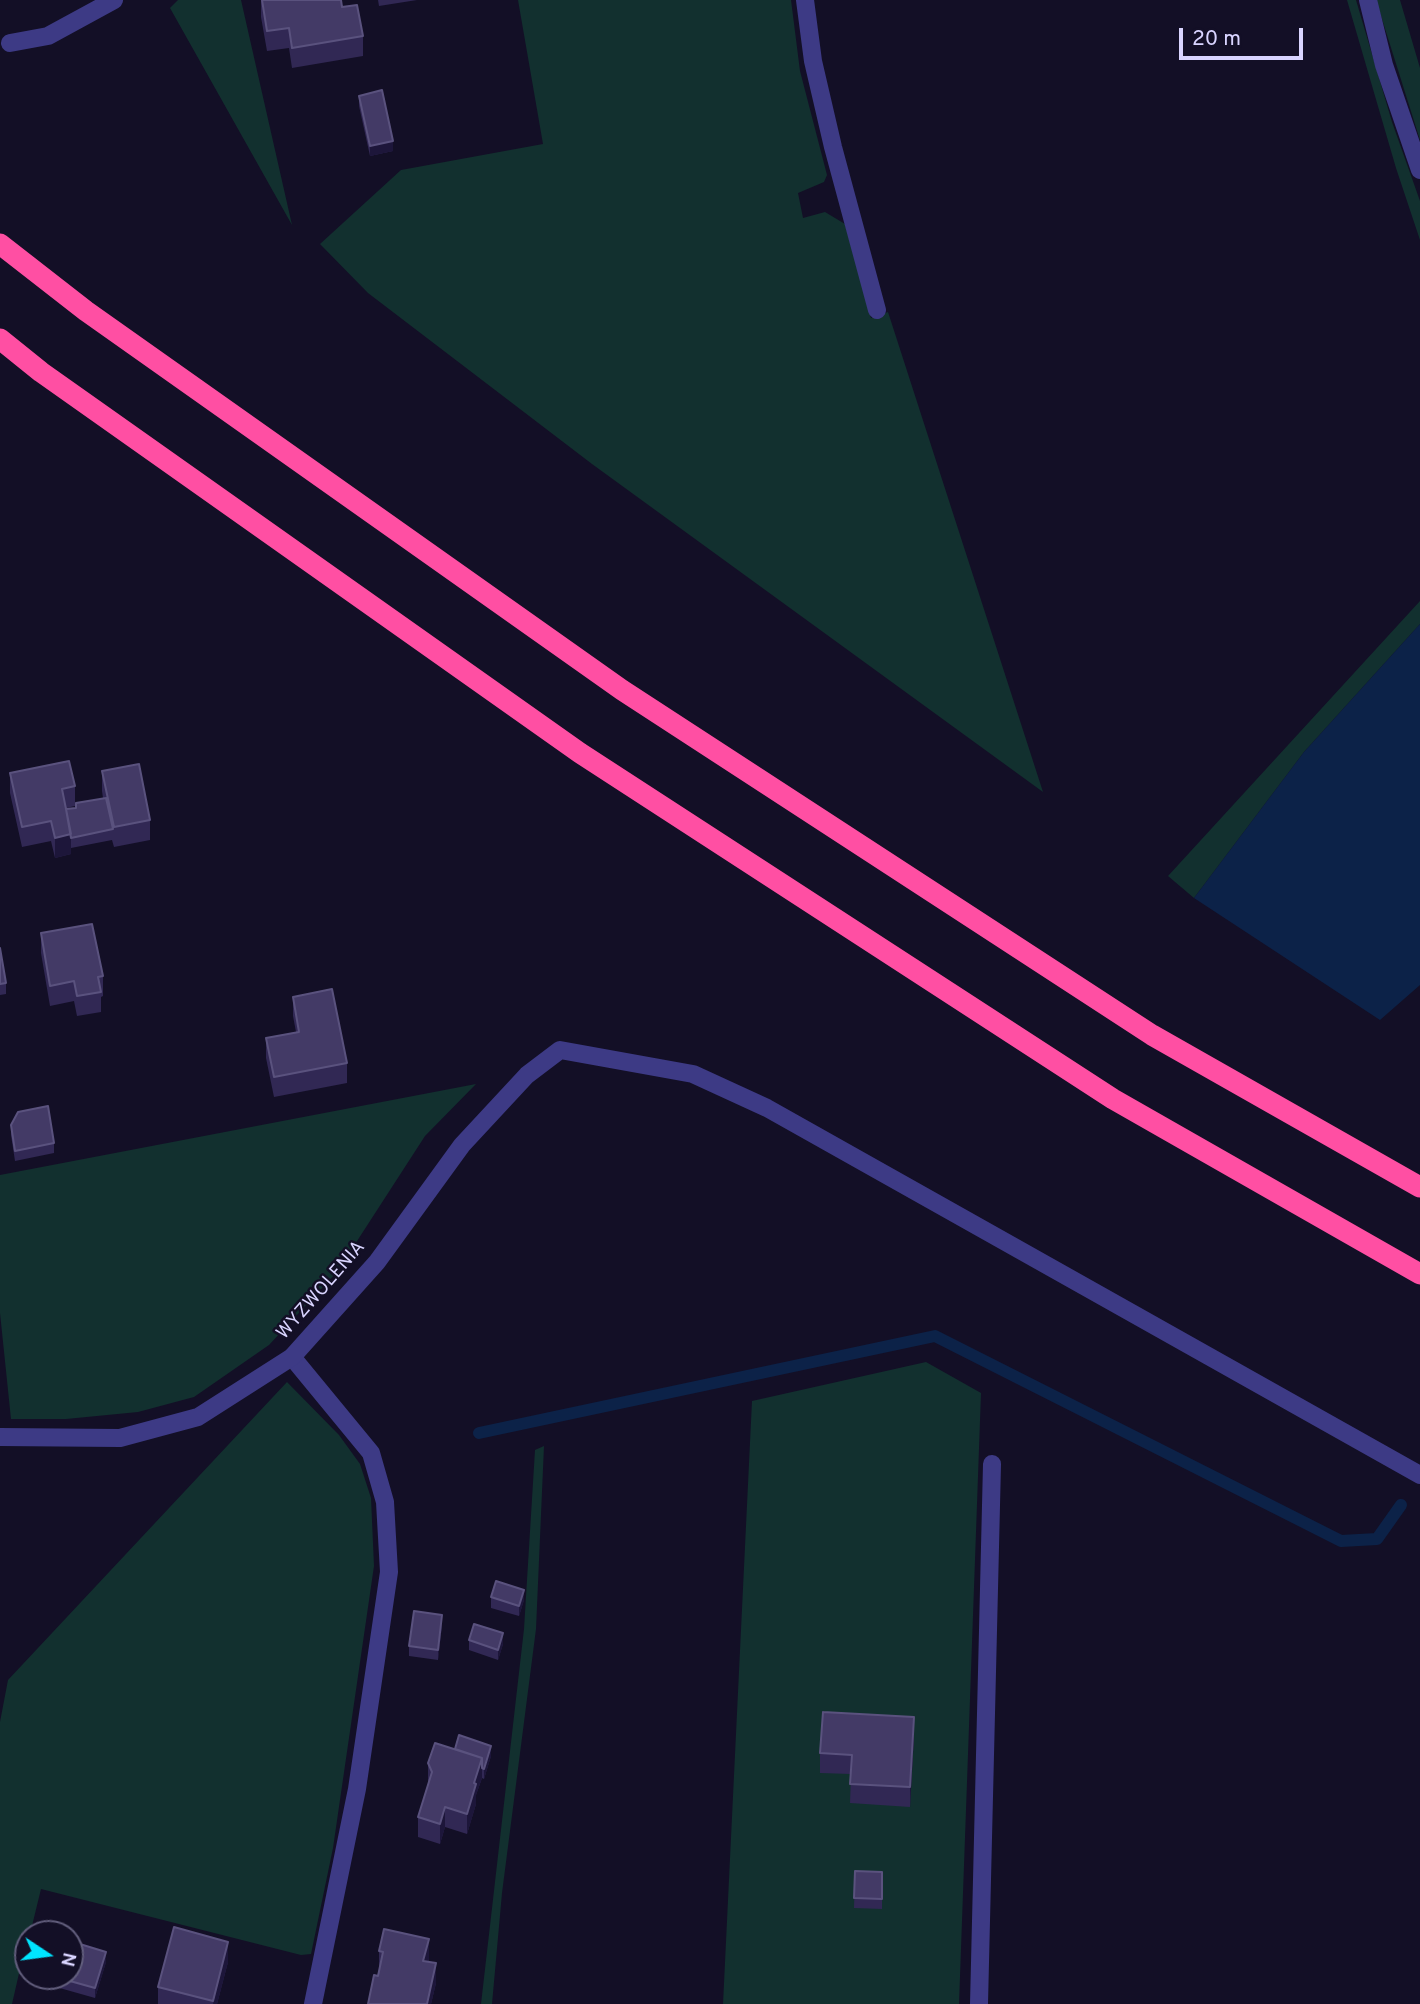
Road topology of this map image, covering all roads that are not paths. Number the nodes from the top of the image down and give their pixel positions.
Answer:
1 (114, 0) edge
2 (805, 0) edge
3 (1368, 0) edge
4 (9, 43) dead end
5 (1420, 170) edge
6 (0, 244) edge
7 (877, 310) dead end
8 (0, 339) edge
9 (1420, 1188) edge
10 (1420, 1274) edge
11 (292, 1357) junction
12 (0, 1437) edge
13 (992, 1464) dead end
14 (1420, 1475) edge
15 (313, 2004) edge
16 (979, 2004) edge

1 - 4 street
2 - 7 street
3 - 5 street
6 - 9 highway
8 - 10 highway
11 - 12 street, WYZWOLENIA
11 - 14 street, WYZWOLENIA
11 - 15 street
13 - 16 street

